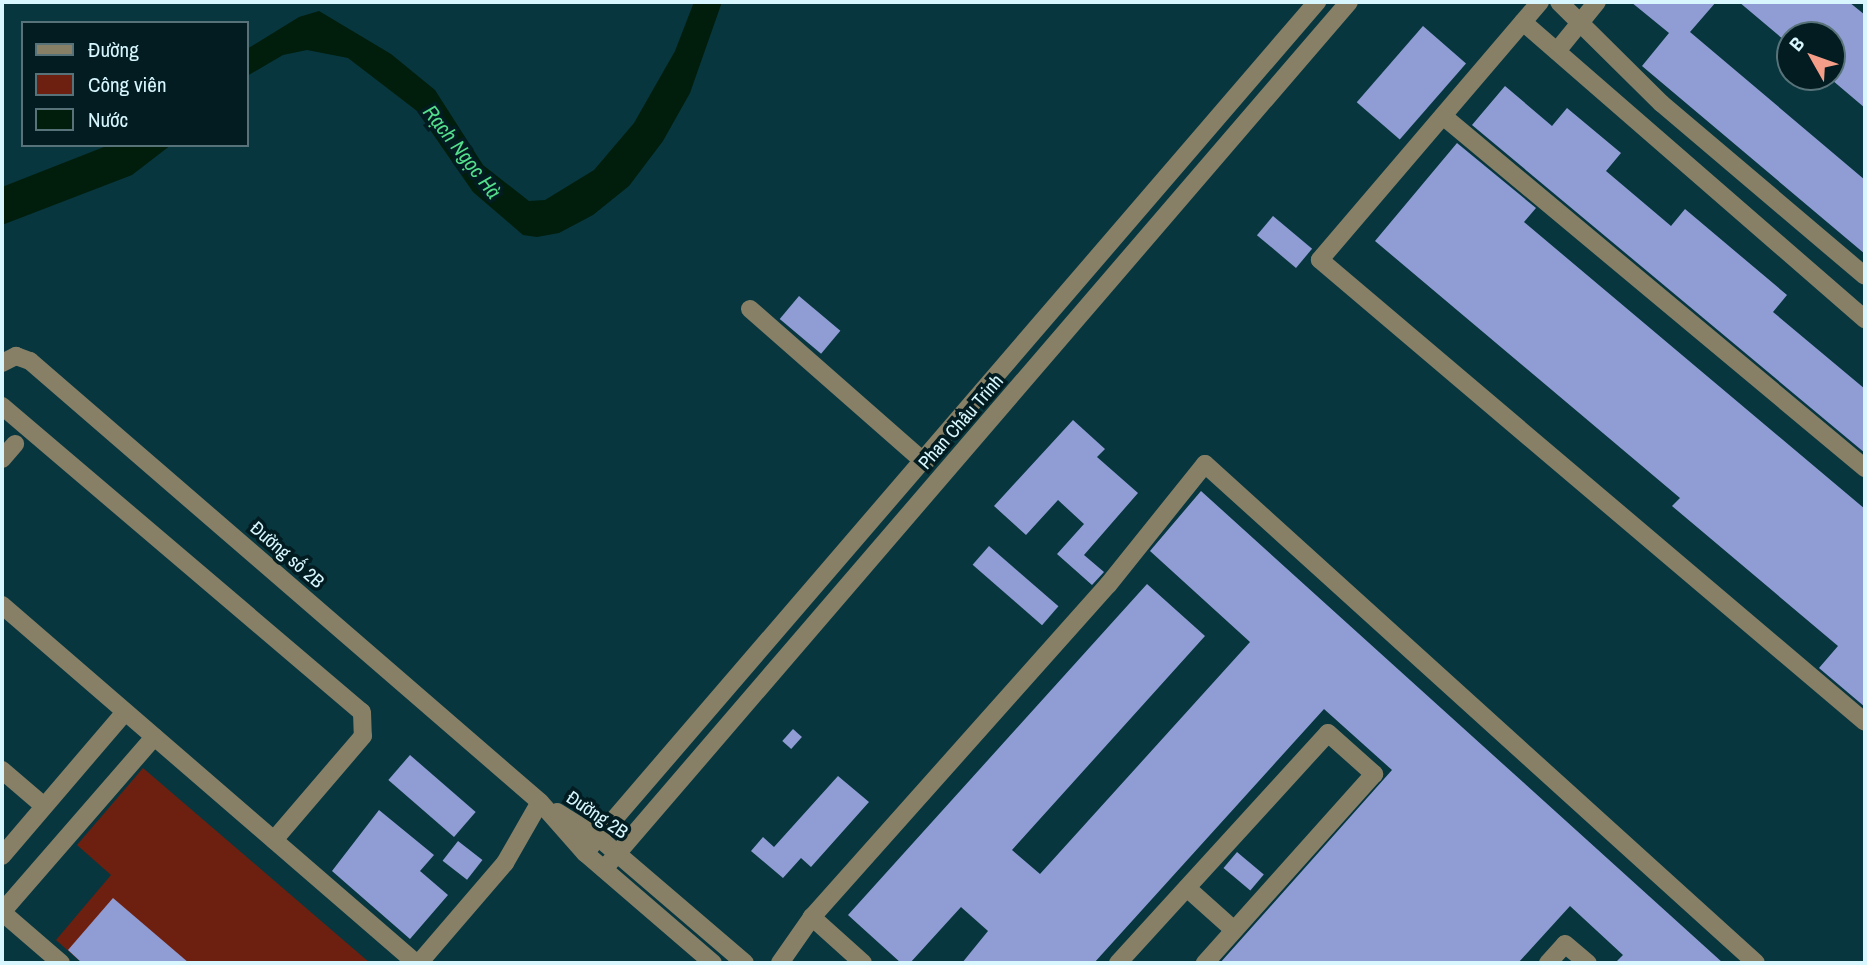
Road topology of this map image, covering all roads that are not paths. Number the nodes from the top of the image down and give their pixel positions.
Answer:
1 (1317, 2) edge
2 (1349, 2) edge
3 (1540, 2) edge
4 (1559, 2) edge
5 (1597, 2) edge
6 (1523, 22) junction
7 (1580, 23) junction
8 (1557, 51) junction
9 (1443, 116) junction
10 (1865, 276) edge
11 (750, 309) dead end
12 (1865, 319) edge
13 (2, 363) edge
14 (2, 406) edge
15 (15, 444) dead end
16 (2, 459) edge
17 (925, 463) junction
18 (1865, 468) edge
19 (2, 605) edge
20 (125, 712) junction
21 (1865, 722) edge
22 (154, 737) junction
23 (2, 770) edge
24 (540, 802) junction
25 (44, 806) junction
26 (599, 838) junction
27 (274, 840) junction
28 (586, 853) junction
29 (618, 854) junction
30 (2, 856) edge
31 (604, 869) junction
32 (1187, 888) junction
33 (2, 912) edge
34 (812, 917) junction
35 (1234, 930) junction
36 (61, 963) edge
37 (418, 963) edge
38 (713, 963) edge
39 (745, 963) edge
40 (780, 963) edge
41 (863, 963) edge
42 (1118, 963) edge
43 (1205, 963) edge
44 (1548, 963) edge
45 (1588, 963) edge
46 (1756, 963) edge

1 - 17 street, Phan Châu Trinh
2 - 29 street, Phan Châu Trinh
3 - 6 street
4 - 7 street
5 - 7 street
6 - 8 street
6 - 9 street
7 - 8 street
7 - 10 street
8 - 12 street
9 - 18 street
9 - 21 street
11 - 17 street
13 - 24 street, Đường số 2B
14 - 27 street
15 - 16 street
17 - 26 street, Phan Châu Trinh
19 - 20 street
20 - 22 street
20 - 25 street
22 - 27 street
22 - 33 street
23 - 25 street
24 - 26 street, Đường 2B
24 - 28 street, Đường 2B
24 - 37 street
25 - 30 street
26 - 28 street, Phan Châu Trinh
26 - 29 street, Đường 2B
27 - 37 street
28 - 31 street, Đường 2B
29 - 31 street, Phan Châu Trinh
29 - 39 street, Đường 2B
31 - 38 street, Đường 2B
32 - 35 street
32 - 35 street
32 - 42 street
33 - 36 street
34 - 40 street
34 - 41 street
34 - 46 street
35 - 43 street
44 - 45 street

